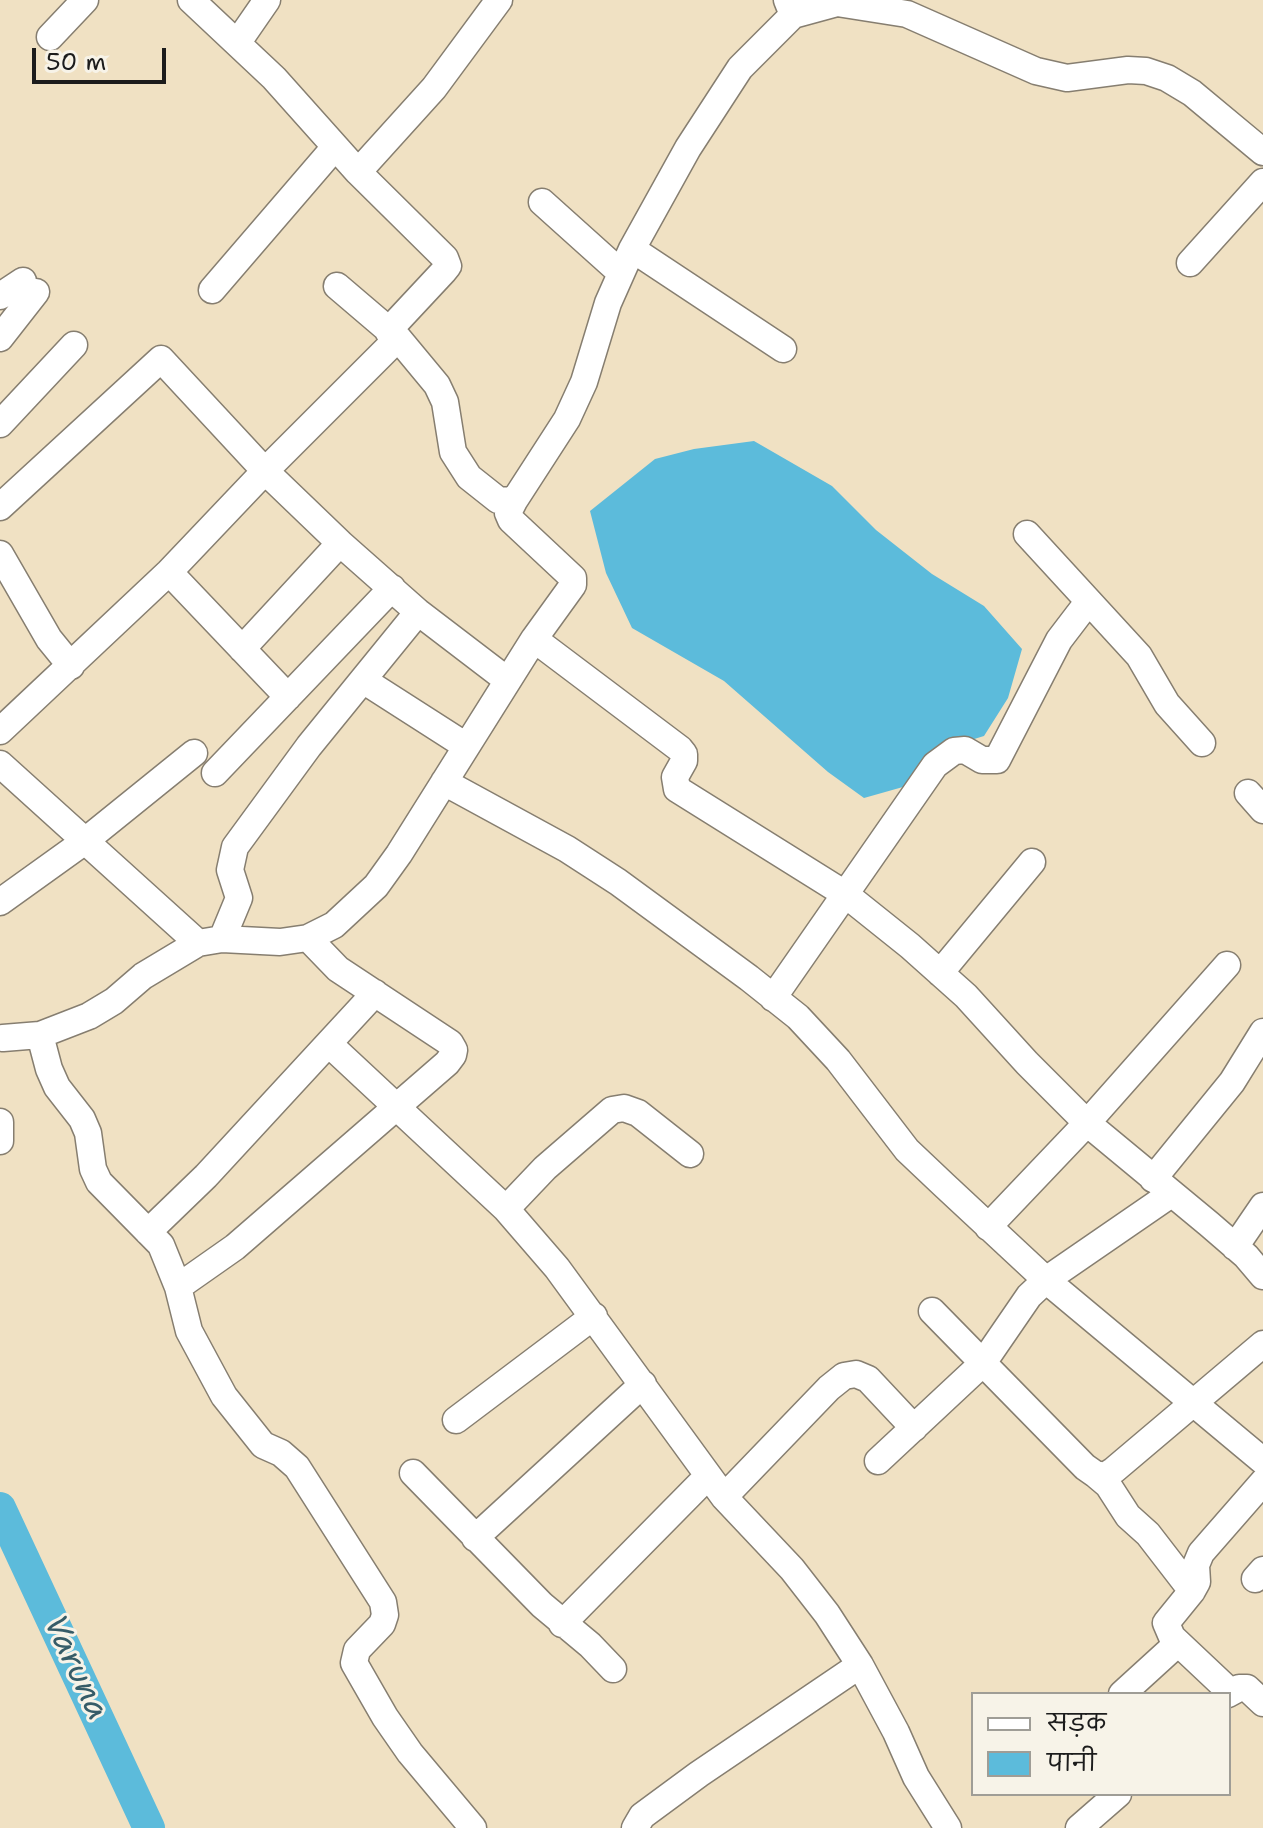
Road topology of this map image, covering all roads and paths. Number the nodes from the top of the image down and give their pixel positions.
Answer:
1 (85, 0) edge
2 (267, 0) edge
3 (499, 0) edge
4 (195, 1) edge
5 (790, 7) edge
6 (50, 37) dead end
7 (238, 42) junction
8 (335, 147) junction
9 (1263, 152) edge
10 (358, 172) junction
11 (1263, 182) edge
12 (542, 202) dead end
13 (627, 261) junction
14 (1190, 263) dead end
15 (337, 286) dead end
16 (212, 290) dead end
17 (0, 296) edge
18 (393, 335) junction
19 (0, 338) edge
20 (74, 345) dead end
21 (783, 349) dead end
22 (0, 424) edge
23 (265, 471) junction
24 (514, 501) junction
25 (0, 507) edge
26 (1027, 534) dead end
27 (340, 543) junction
28 (0, 554) edge
29 (169, 572) junction
30 (392, 588) junction
31 (1088, 602) junction
32 (418, 612) junction
33 (534, 639) junction
34 (242, 649) junction
35 (71, 666) junction
36 (363, 680) junction
37 (507, 680) junction
38 (288, 697) junction
39 (0, 731) edge
40 (1202, 743) dead end
41 (466, 746) junction
42 (194, 753) dead end
43 (0, 764) edge
44 (215, 773) dead end
45 (444, 782) junction
46 (85, 841) junction
47 (1032, 862) dead end
48 (845, 894) junction
49 (0, 902) edge
50 (308, 938) junction
51 (210, 941) junction
52 (1227, 965) dead end
53 (940, 973) junction
54 (375, 993) junction
55 (773, 998) junction
56 (1263, 1032) edge
57 (40, 1035) junction
58 (1, 1042) edge
59 (329, 1044) junction
60 (396, 1107) junction
61 (0, 1122) edge
62 (1087, 1123) junction
63 (0, 1141) edge
64 (690, 1154) dead end
65 (1162, 1186) junction
66 (1263, 1206) edge
67 (506, 1209) junction
68 (988, 1227) junction
69 (148, 1232) junction
70 (1235, 1247) junction
71 (1263, 1276) edge
72 (1046, 1280) junction
73 (178, 1287) junction
74 (932, 1311) dead end
75 (594, 1316) junction
76 (1263, 1344) edge
77 (983, 1363) junction
78 (643, 1384) junction
79 (1193, 1403) junction
80 (456, 1420) dead end
81 (914, 1428) junction
82 (878, 1461) dead end
83 (1263, 1461) edge
84 (413, 1473) dead end
85 (1095, 1474) junction
86 (1263, 1482) edge
87 (716, 1486) junction
88 (475, 1538) junction
89 (1192, 1591) junction
90 (562, 1624) junction
91 (1178, 1643) junction
92 (860, 1665) junction
93 (613, 1669) dead end
94 (1124, 1692) edge
95 (1227, 1692) edge
96 (1231, 1692) edge
97 (1263, 1703) edge
98 (473, 1828) edge
99 (635, 1828) edge
100 (948, 1828) edge

1 - 6 street
2 - 7 street
3 - 10 street
4 - 7 street
5 - 9 street
5 - 13 street
7 - 8 street
8 - 10 street
8 - 16 street
10 - 18 street
11 - 14 street
12 - 13 street
13 - 21 street
13 - 24 street
15 - 18 street
17 - 19 street
18 - 23 street
18 - 24 street
20 - 22 street
23 - 25 street
23 - 27 street
23 - 29 street
24 - 33 street
26 - 31 street
27 - 30 street
27 - 34 street
28 - 35 street
29 - 34 street
29 - 35 street
30 - 32 street
30 - 38 street
31 - 40 street
31 - 48 street
32 - 36 street
32 - 37 street
33 - 37 street
33 - 48 street
34 - 38 street
35 - 39 street
36 - 41 street
36 - 51 street
37 - 41 street
38 - 44 street
41 - 45 street
42 - 46 street
43 - 46 street
45 - 50 street
45 - 55 street
46 - 49 street
46 - 51 street
47 - 53 street
48 - 53 street
48 - 55 street
50 - 51 street
50 - 54 street
51 - 57 street
52 - 62 street
53 - 62 street
54 - 59 street
54 - 60 street
55 - 68 street
56 - 65 street
57 - 58 street
57 - 69 street
59 - 60 street
59 - 69 street
60 - 67 street
60 - 73 street
61 - 63 street
62 - 65 street
62 - 68 street
64 - 67 street
65 - 70 street
65 - 72 street
66 - 70 street
67 - 75 street
68 - 72 street
69 - 73 street
70 - 71 street
72 - 77 street
72 - 79 street
73 - 98 street
74 - 77 street
75 - 78 street
75 - 80 street
76 - 79 street
77 - 81 street
77 - 85 street
78 - 87 street
78 - 88 street
79 - 83 street
79 - 85 street
81 - 82 street
81 - 87 street
84 - 88 street
85 - 89 street
86 - 89 street
87 - 90 street
87 - 92 street
88 - 90 street
89 - 91 street
90 - 93 street
91 - 94 street
91 - 95 street
92 - 99 street
92 - 100 street
96 - 97 street

